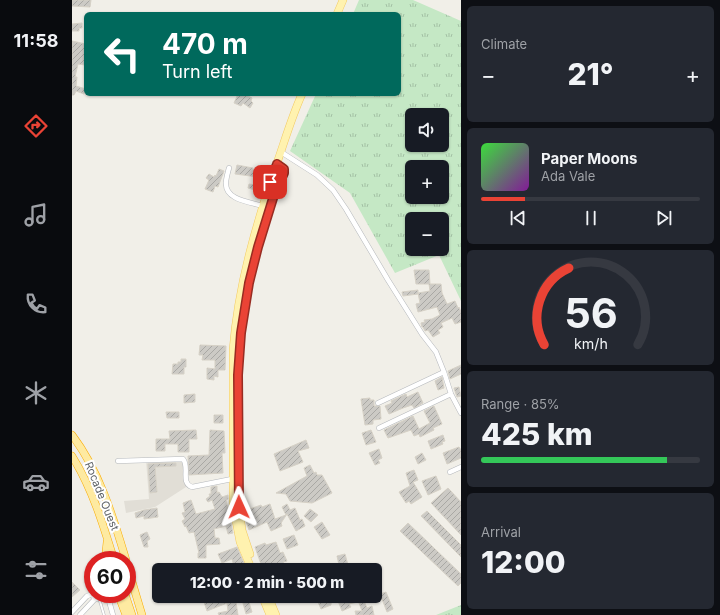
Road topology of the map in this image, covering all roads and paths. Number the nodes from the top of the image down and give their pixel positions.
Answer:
1 (343, 0) edge
2 (338, 12) edge
3 (301, 96) edge
4 (281, 152) junction
5 (277, 164) junction
6 (229, 168) dead end
7 (263, 206) junction
8 (444, 372) junction
9 (451, 394) junction
10 (378, 403) dead end
11 (461, 413) edge
12 (379, 428) dead end
13 (72, 435) edge
14 (72, 456) edge
15 (118, 461) dead end
16 (461, 467) edge
17 (450, 472) dead end
18 (232, 480) junction
19 (107, 538) junction
20 (106, 551) edge
21 (111, 551) edge
22 (123, 551) edge
23 (248, 563) edge
24 (253, 563) edge
25 (136, 595) edge
26 (84, 599) edge
27 (91, 603) edge
28 (98, 603) edge
29 (110, 603) edge
30 (121, 603) edge
31 (128, 603) edge
32 (265, 603) edge
33 (271, 603) edge
34 (72, 612) edge
35 (80, 615) edge
36 (104, 615) edge
37 (113, 615) edge
38 (126, 615) edge
39 (132, 615) edge
40 (142, 615) edge
41 (270, 615) edge
42 (276, 615) edge

1 - 2 main road
3 - 4 main road
4 - 5 main road
4 - 8 street
5 - 7 main road
5 - 24 main road
6 - 7 street
7 - 18 main road
8 - 9 street
8 - 10 street
9 - 11 street
9 - 12 street
13 - 22 highway, Rocade Ouest
14 - 19 highway, Rocade Ouest
15 - 18 street
16 - 17 street
18 - 23 main road
19 - 20 highway
19 - 21 highway, Rocade Ouest
25 - 40 highway
26 - 34 street
27 - 35 street
28 - 36 lane
29 - 37 street
30 - 38 highway
31 - 39 highway
32 - 41 main road
33 - 42 main road

